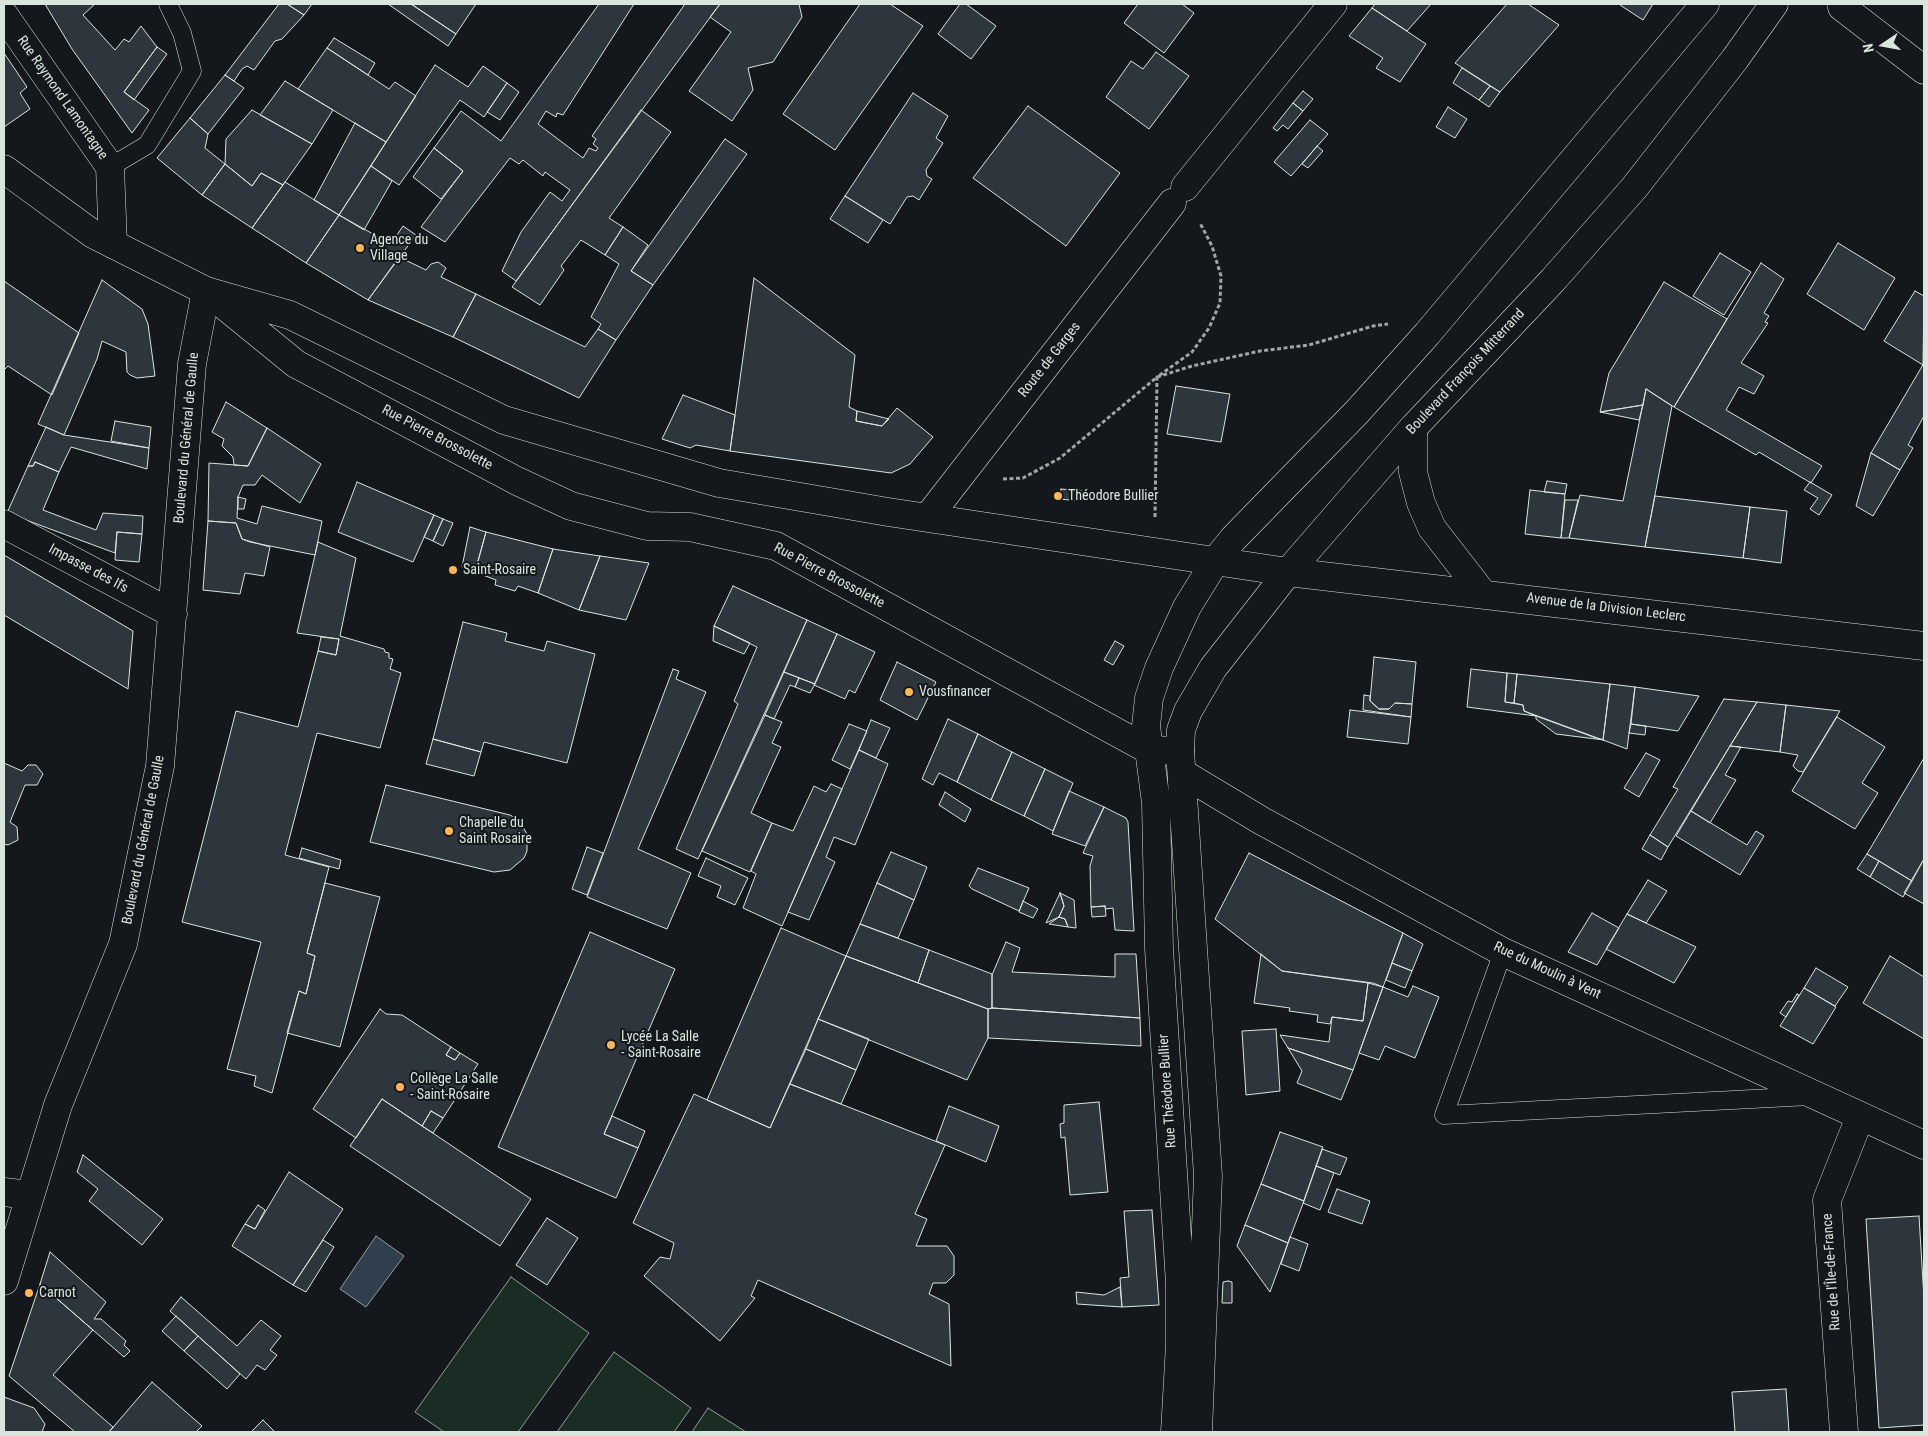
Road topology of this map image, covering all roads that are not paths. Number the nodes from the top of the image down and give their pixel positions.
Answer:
1 (168, 4) edge
2 (1334, 4) edge
3 (1704, 4) edge
4 (1774, 4) edge
5 (1842, 7) dead end
6 (4, 14) edge
7 (1924, 70) edge
8 (110, 167) junction
9 (4, 169) edge
10 (113, 244) junction
11 (206, 291) junction
12 (1413, 428) junction
13 (928, 517) junction
14 (4, 524) edge
15 (1216, 560) junction
16 (1288, 572) junction
17 (1483, 594) junction
18 (173, 614) junction
19 (1924, 646) edge
20 (1149, 750) junction
21 (1181, 762) junction
22 (1503, 952) junction
23 (1813, 1096) junction
24 (1860, 1117) junction
25 (1924, 1145) edge
26 (16, 1194) edge
27 (4, 1281) edge
28 (1175, 1432) edge
29 (1198, 1432) edge
30 (1844, 1432) edge

1 - 8 lane
2 - 13 main road, Route de Garges
3 - 15 main road
4 - 12 main road, Boulevard François Mitterrand
5 - 7 main road
6 - 8 main road, Rue Raymond Lamontagne
8 - 10 main road, Rue Raymond Lamontagne
9 - 10 main road, Rue Pierre Brossolette
10 - 11 main road, Rue Pierre Brossolette
11 - 13 main road, Rue Pierre Brossolette
11 - 18 main road, Boulevard du Général de Gaulle
11 - 20 main road, Rue Pierre Brossolette
12 - 16 main road, Boulevard François Mitterrand
12 - 17 main road
13 - 15 main road, Rue Pierre Brossolette
14 - 18 main road, Impasse des Ifs
15 - 16 main road, Rue Pierre Brossolette
15 - 20 main road
16 - 17 main road, Avenue de la Division Leclerc
16 - 21 main road, Boulevard François Mitterrand
17 - 19 main road, Avenue de la Division Leclerc
18 - 26 main road, Boulevard du Général de Gaulle
20 - 21 main road, Rue Pierre Brossolette
20 - 28 main road, Rue Théodore Bullier
21 - 22 main road, Rue du Moulin à Vent
21 - 29 main road
22 - 23 main road, Rue du Moulin à Vent
22 - 23 lane
23 - 24 main road, Rue du Moulin à Vent
24 - 25 main road, Rue du Moulin à Vent
24 - 30 main road, Rue de l'Île-de-France
26 - 27 main road, Boulevard du Général de Gaulle

